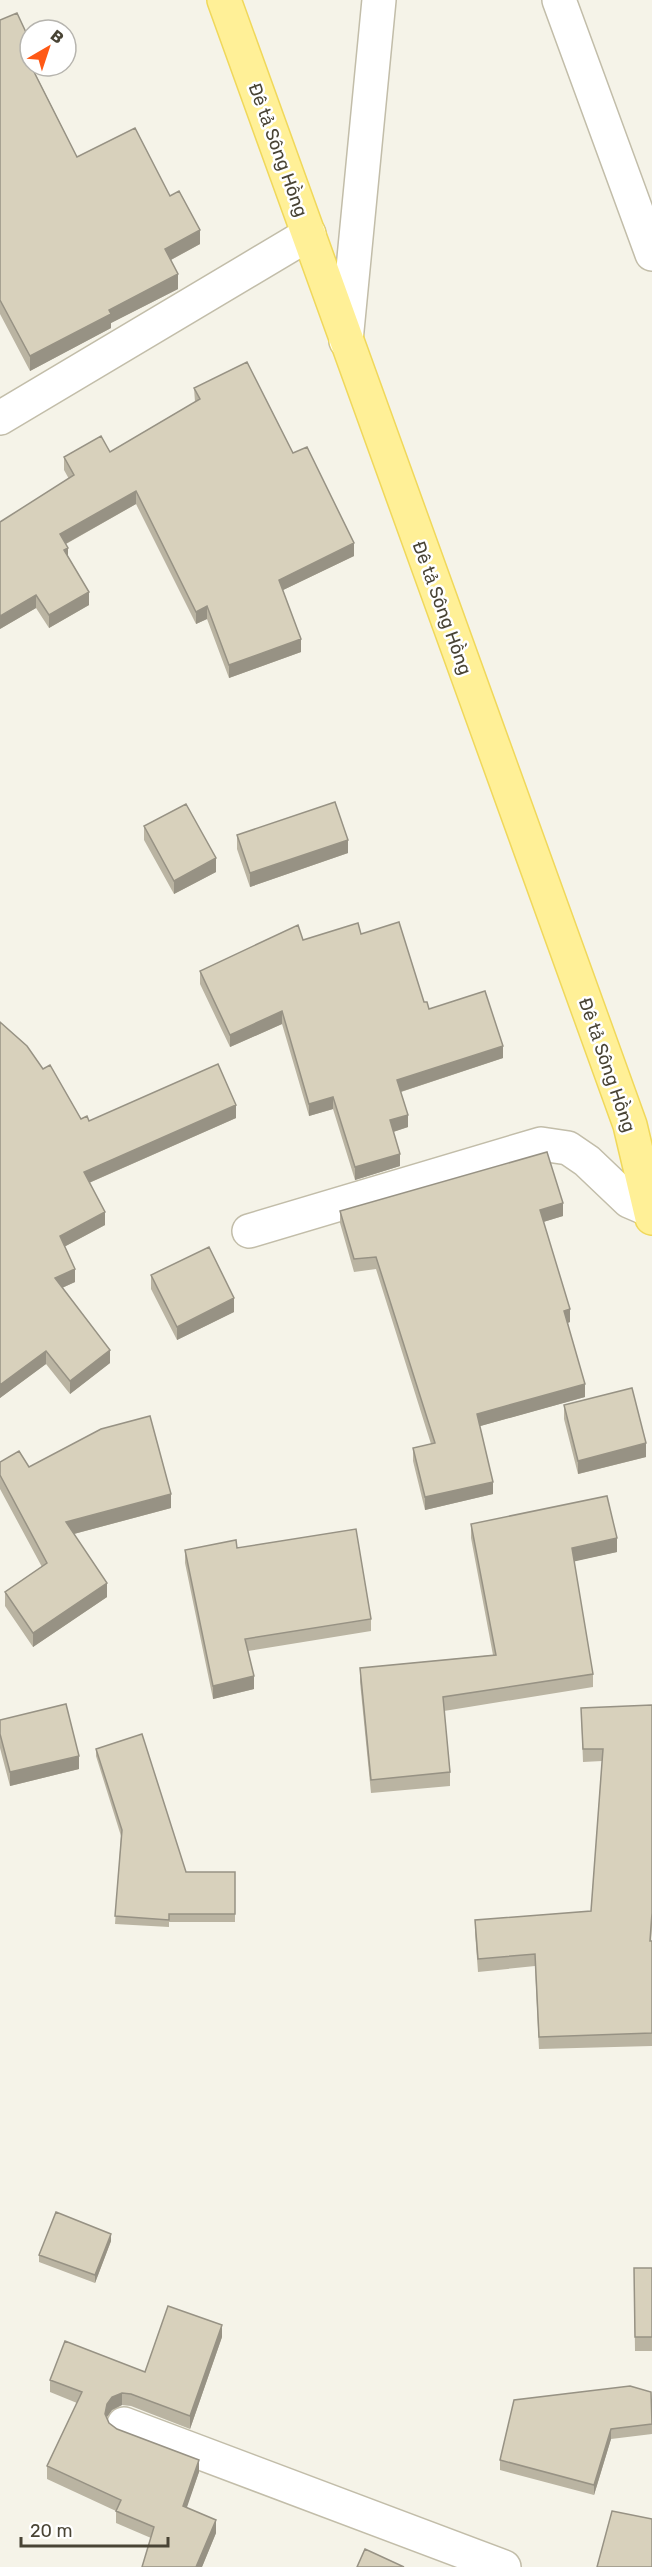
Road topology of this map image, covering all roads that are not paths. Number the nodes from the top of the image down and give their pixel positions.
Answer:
1 (224, 0) edge
2 (379, 0) edge
3 (559, 0) edge
4 (309, 234) junction
5 (652, 254) edge
6 (346, 341) junction
7 (0, 418) edge
8 (641, 1136) edge
9 (651, 1214) edge
10 (249, 1231) dead end
11 (124, 2424) dead end
12 (504, 2567) edge

1 - 4 main road, Đê tả Sông Hồng
2 - 6 street
3 - 5 street
4 - 6 main road, Đê tả Sông Hồng
4 - 7 street
6 - 8 main road, Đê tả Sông Hồng
8 - 9 main road, Đê tả Sông Hồng
9 - 10 street
11 - 12 street

